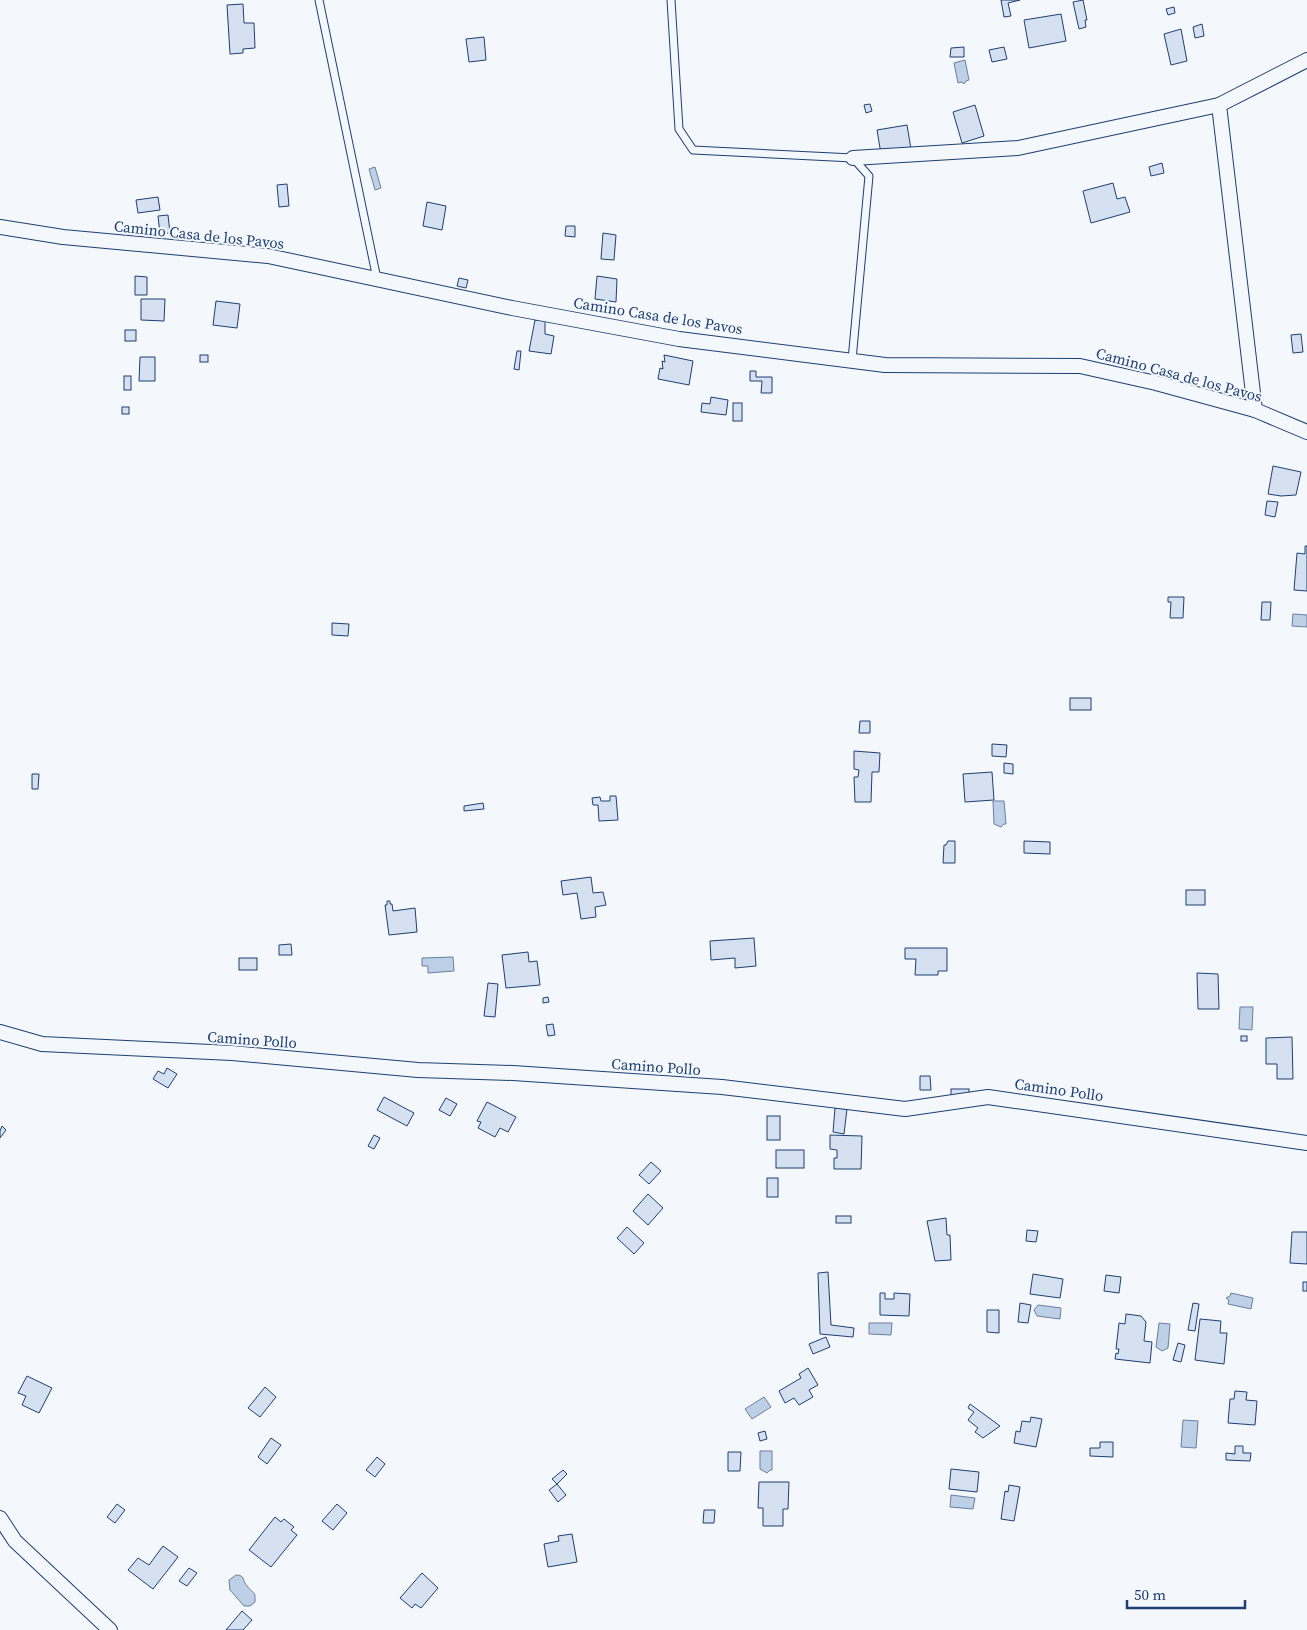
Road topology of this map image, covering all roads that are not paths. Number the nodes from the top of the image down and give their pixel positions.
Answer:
1 (319, 0) edge
2 (672, 0) edge
3 (1307, 60) edge
4 (1219, 105) junction
5 (853, 158) junction
6 (0, 227) edge
7 (377, 279) junction
8 (852, 360) junction
9 (1255, 410) junction
10 (1307, 432) edge
11 (0, 1032) edge
12 (1307, 1143) edge
13 (0, 1518) edge
14 (110, 1630) edge

1 - 7 lane
2 - 5 lane
3 - 4 street
4 - 5 street
4 - 9 street
5 - 8 lane
6 - 7 street, Camino Casa de los Pavos
7 - 8 street, Camino Casa de los Pavos
8 - 9 street, Camino Casa de los Pavos
9 - 10 street, Camino Casa de los Pavos
11 - 12 street, Camino Pollo
13 - 14 street

